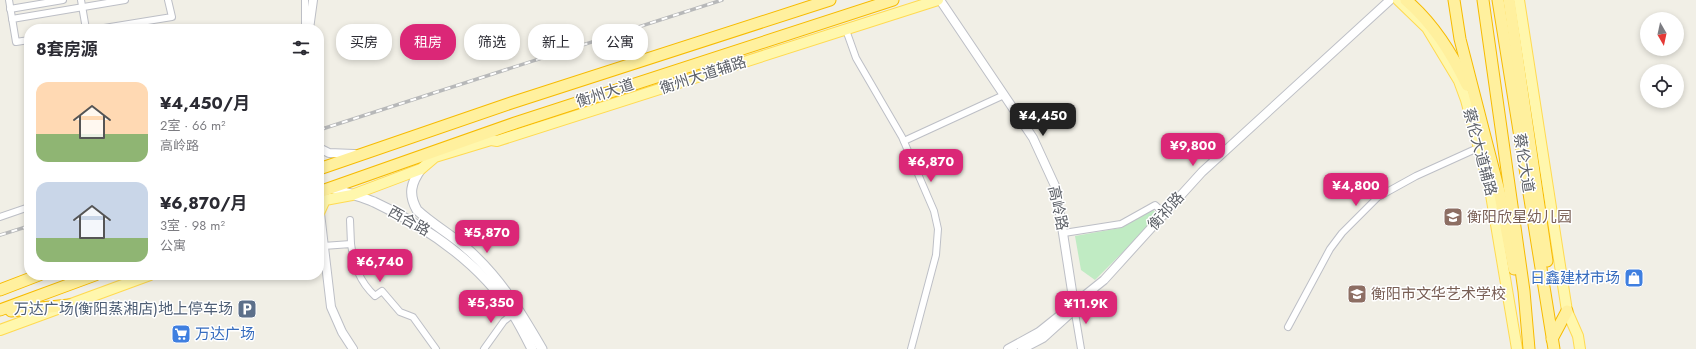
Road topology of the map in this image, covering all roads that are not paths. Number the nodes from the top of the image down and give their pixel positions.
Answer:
1 (9, 0) edge
2 (63, 0) edge
3 (81, 0) edge
4 (125, 0) edge
5 (168, 0) edge
6 (305, 0) edge
7 (313, 0) edge
8 (830, 0) edge
9 (893, 0) edge
10 (939, 0) edge
11 (1390, 0) edge
12 (1396, 0) edge
13 (1406, 0) edge
14 (1454, 0) edge
15 (1483, 0) edge
16 (1498, 0) edge
17 (1509, 0) edge
18 (1518, 0) edge
19 (82, 7) junction
20 (10, 9) junction
21 (12, 19) junction
22 (85, 24) edge
23 (129, 24) edge
24 (304, 24) edge
25 (310, 24) edge
26 (846, 30) junction
27 (24, 41) edge
28 (1518, 56) junction
29 (1529, 67) junction
30 (1531, 81) junction
31 (1523, 92) junction
32 (1004, 95) junction
33 (904, 141) junction
34 (1483, 143) junction
35 (324, 150) edge
36 (437, 153) junction
37 (363, 154) junction
38 (324, 167) edge
39 (422, 170) junction
40 (330, 188) junction
41 (324, 194) edge
42 (352, 195) junction
43 (324, 196) edge
44 (24, 209) edge
45 (1165, 214) junction
46 (0, 217) edge
47 (350, 220) dead end
48 (1064, 233) junction
49 (324, 243) edge
50 (351, 244) junction
51 (324, 265) edge
52 (26, 280) edge
53 (82, 280) edge
54 (136, 280) edge
55 (0, 290) edge
56 (69, 304) junction
57 (1074, 307) junction
58 (330, 309) junction
59 (0, 311) edge
60 (1567, 311) junction
61 (513, 314) junction
62 (1288, 326) dead end
63 (0, 330) edge
64 (1527, 335) junction
65 (1553, 344) edge
66 (348, 349) edge
67 (353, 349) edge
68 (436, 349) edge
69 (484, 349) edge
70 (532, 349) edge
71 (542, 349) edge
72 (912, 349) edge
73 (1008, 349) edge
74 (1022, 349) edge
75 (1081, 349) edge
76 (1518, 349) edge
77 (1529, 349) edge
78 (1580, 349) edge

1 - 20 street
2 - 20 street
3 - 19 street
4 - 19 street
5 - 23 street
6 - 24 street
7 - 25 street
8 - 37 highway, 衡州大道
9 - 36 highway, 衡州大道
10 - 26 main road, 衡州大道辅路
10 - 32 street, 高岭路
11 - 45 street, 衡祁路
12 - 34 main road, 蔡伦大道辅路
12 - 45 street, 衡祁路
13 - 34 highway
14 - 34 highway
15 - 64 highway, 蔡伦大道
16 - 65 highway, 蔡伦大道
17 - 28 highway
18 - 29 main road
19 - 21 street
19 - 22 street
20 - 21 street
21 - 27 street
26 - 33 street
26 - 36 main road, 衡州大道辅路
28 - 29 highway
28 - 31 highway
29 - 30 main road
30 - 31 highway
30 - 60 main road
31 - 65 highway
32 - 33 street
32 - 48 street, 高岭路
33 - 72 street
34 - 62 street
34 - 64 highway
34 - 76 main road, 蔡伦大道辅路
35 - 37 street
36 - 39 main road, 衡州大道辅路
36 - 40 highway, 衡州大道
37 - 38 highway, 衡州大道
39 - 42 main road, 衡州大道辅路
39 - 71 main road, 西合路
40 - 41 highway, 衡州大道
40 - 42 main road, 西合路
42 - 43 main road, 衡州大道辅路
42 - 61 main road, 西合路
44 - 46 street
45 - 48 street
45 - 57 street, 衡祁路
47 - 50 street
48 - 57 street, 高岭路
49 - 50 street
50 - 68 street
51 - 58 street
52 - 55 highway
53 - 59 highway
54 - 56 main road
56 - 59 highway
56 - 63 main road
57 - 73 street, 衡祁路
57 - 74 street, 衡祁路
57 - 75 street
58 - 66 street
58 - 67 street
60 - 65 highway
60 - 78 main road
61 - 69 street
61 - 70 main road, 西合路
64 - 77 highway, 蔡伦大道

